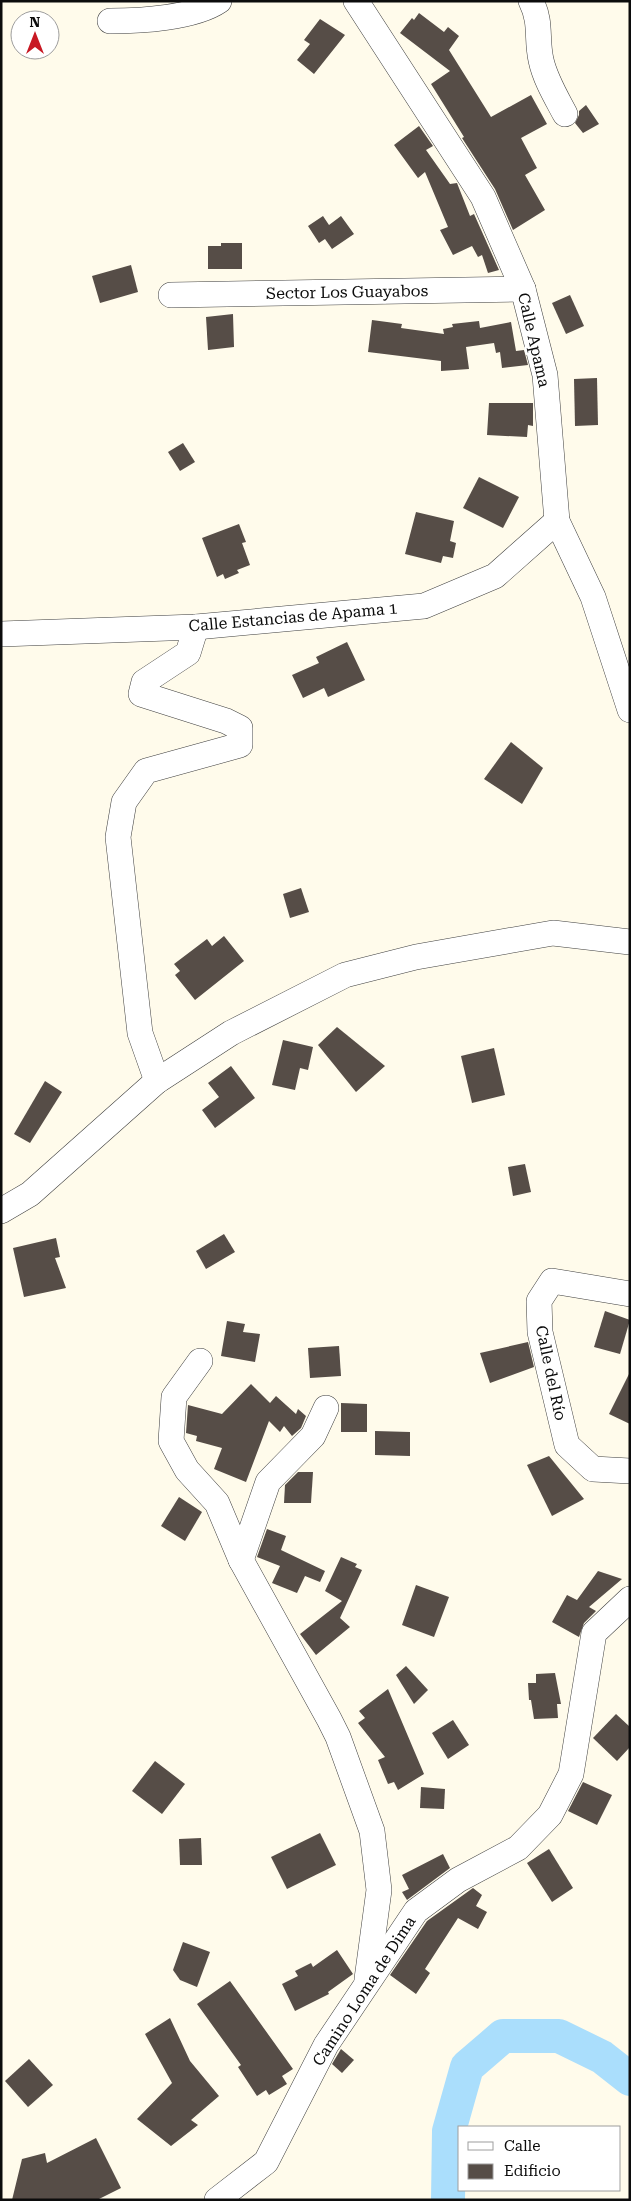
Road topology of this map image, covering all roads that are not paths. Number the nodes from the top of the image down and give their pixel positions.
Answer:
1 (218, 1) edge
2 (356, 1) edge
3 (531, 1) edge
4 (110, 21) dead end
5 (565, 114) dead end
6 (523, 289) junction
7 (171, 295) dead end
8 (557, 521) junction
9 (196, 627) junction
10 (1, 634) edge
11 (630, 710) edge
12 (630, 942) edge
13 (157, 1081) junction
14 (1, 1211) edge
15 (630, 1294) edge
16 (200, 1361) dead end
17 (326, 1408) dead end
18 (630, 1471) edge
19 (241, 1560) junction
20 (630, 1599) edge
21 (366, 1984) junction
22 (217, 2200) edge

1 - 4 street
2 - 6 street, Calle Apama
3 - 5 street
6 - 7 street, Sector Los Guayabos
6 - 8 street, Calle Apama
8 - 9 street, Calle Estancias de Apama 1
8 - 11 street, Calle Apama
9 - 10 street, Calle Estancias de Apama 1
9 - 13 street
12 - 13 street
13 - 14 street
15 - 18 street, Calle del Río
16 - 19 street
17 - 19 street
19 - 21 street
20 - 21 street, Camino Loma de Dima
21 - 22 street, Camino Loma de Dima

